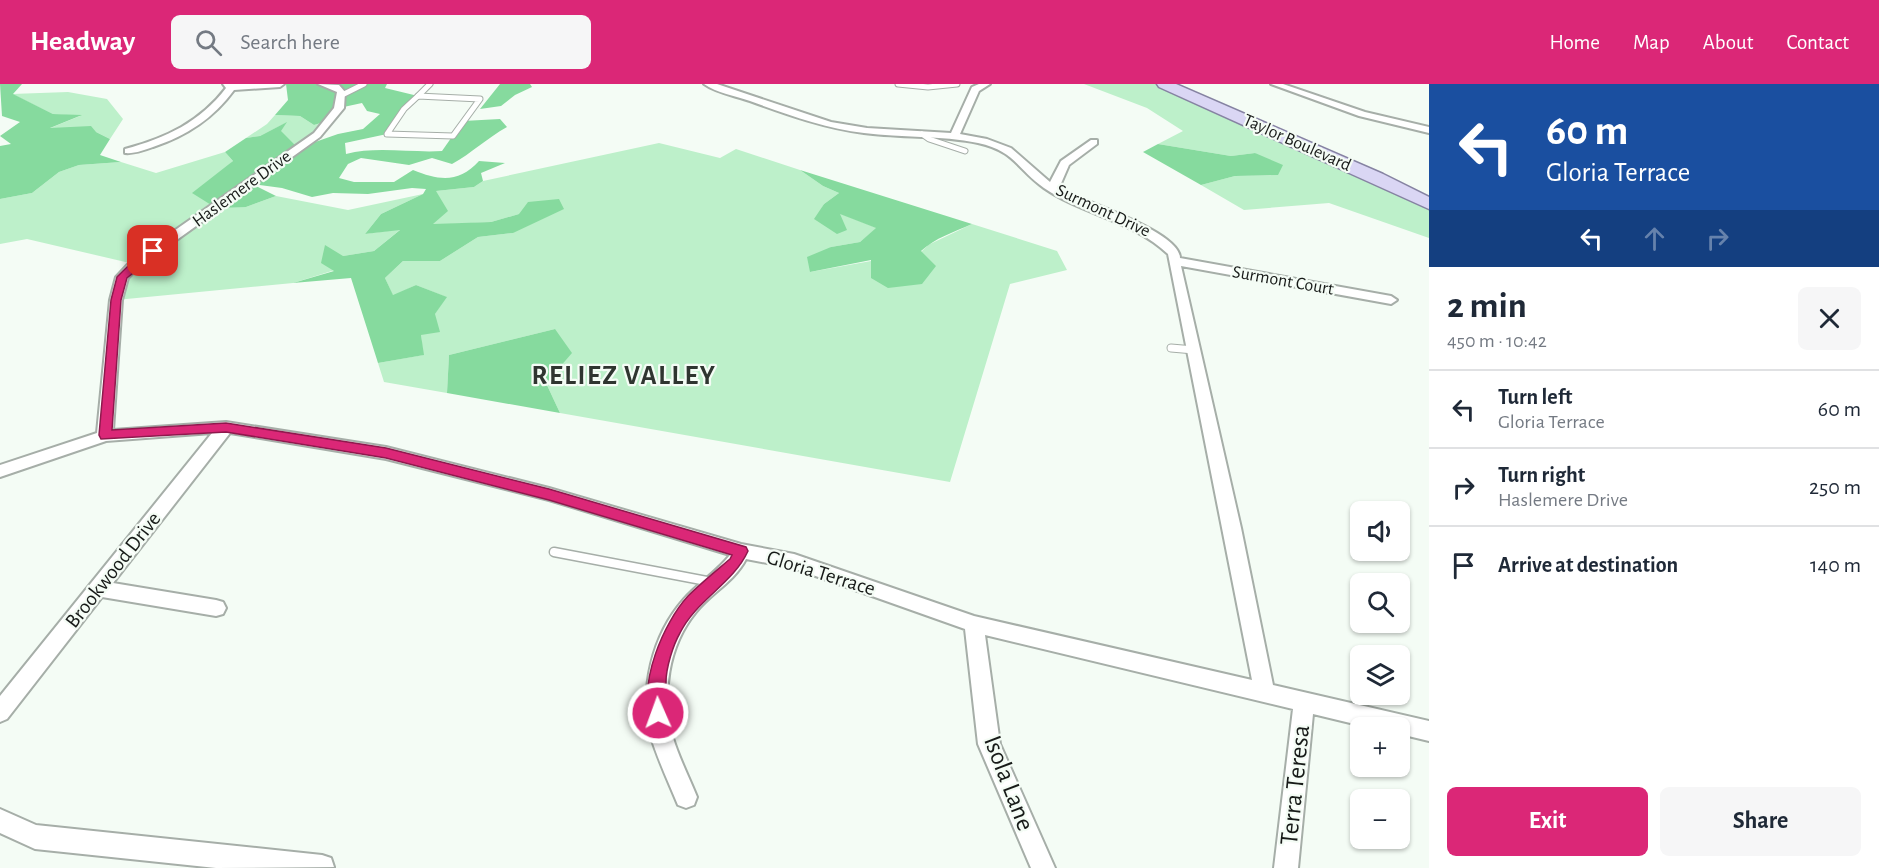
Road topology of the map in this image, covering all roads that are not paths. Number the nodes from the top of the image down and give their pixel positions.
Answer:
1 (280, 84) edge
2 (322, 84) edge
3 (362, 84) edge
4 (430, 84) edge
5 (708, 84) edge
6 (898, 84) edge
7 (957, 84) edge
8 (986, 84) edge
9 (1164, 84) edge
10 (1178, 84) edge
11 (1275, 84) edge
12 (229, 86) edge
13 (338, 92) junction
14 (418, 96) junction
15 (1429, 130) edge
16 (922, 134) junction
17 (954, 136) junction
18 (1094, 142) dead end
19 (129, 151) dead end
20 (965, 151) dead end
21 (1053, 188) junction
22 (1429, 196) edge
23 (1429, 204) edge
24 (1174, 261) junction
25 (1391, 300) dead end
26 (1171, 348) dead end
27 (1194, 350) junction
28 (226, 427) junction
29 (105, 435) junction
30 (0, 471) edge
31 (741, 551) junction
32 (554, 552) dead end
33 (713, 582) junction
34 (99, 589) junction
35 (216, 608) dead end
36 (974, 624) junction
37 (1264, 691) junction
38 (1304, 701) junction
39 (0, 712) edge
40 (1429, 731) edge
41 (686, 797) dead end
42 (0, 821) edge
43 (322, 867) edge
44 (1043, 868) edge
45 (1286, 868) edge

1 - 12 street
2 - 13 street
3 - 13 lane
3 - 13 lane
4 - 14 lane
5 - 16 street, Surmont Drive
6 - 7 lane
8 - 17 street
9 - 23 main road, Taylor Boulevard
10 - 22 main road, Taylor Boulevard
11 - 15 street
12 - 19 street
13 - 29 street, Haslemere Drive
14 - 14 lane
16 - 17 street, Surmont Drive
16 - 20 lane
17 - 21 street, Surmont Drive
18 - 21 street
21 - 24 street, Surmont Drive
24 - 25 street, Surmont Court
24 - 27 street, Surmont Drive
26 - 27 lane
27 - 37 street, Surmont Drive
28 - 29 street, Gloria Terrace
28 - 31 street, Gloria Terrace
28 - 34 street, Brookwood Drive
29 - 30 street, Gloria Terrace
31 - 33 street
31 - 36 street, Gloria Terrace
32 - 33 lane
33 - 41 street
34 - 35 street
34 - 39 street, Brookwood Drive
36 - 37 street, Gloria Terrace
36 - 44 street, Isola Lane
37 - 38 street, Gloria Terrace
38 - 40 street, Gloria Terrace
38 - 45 street, Terra Teresa
42 - 43 street

